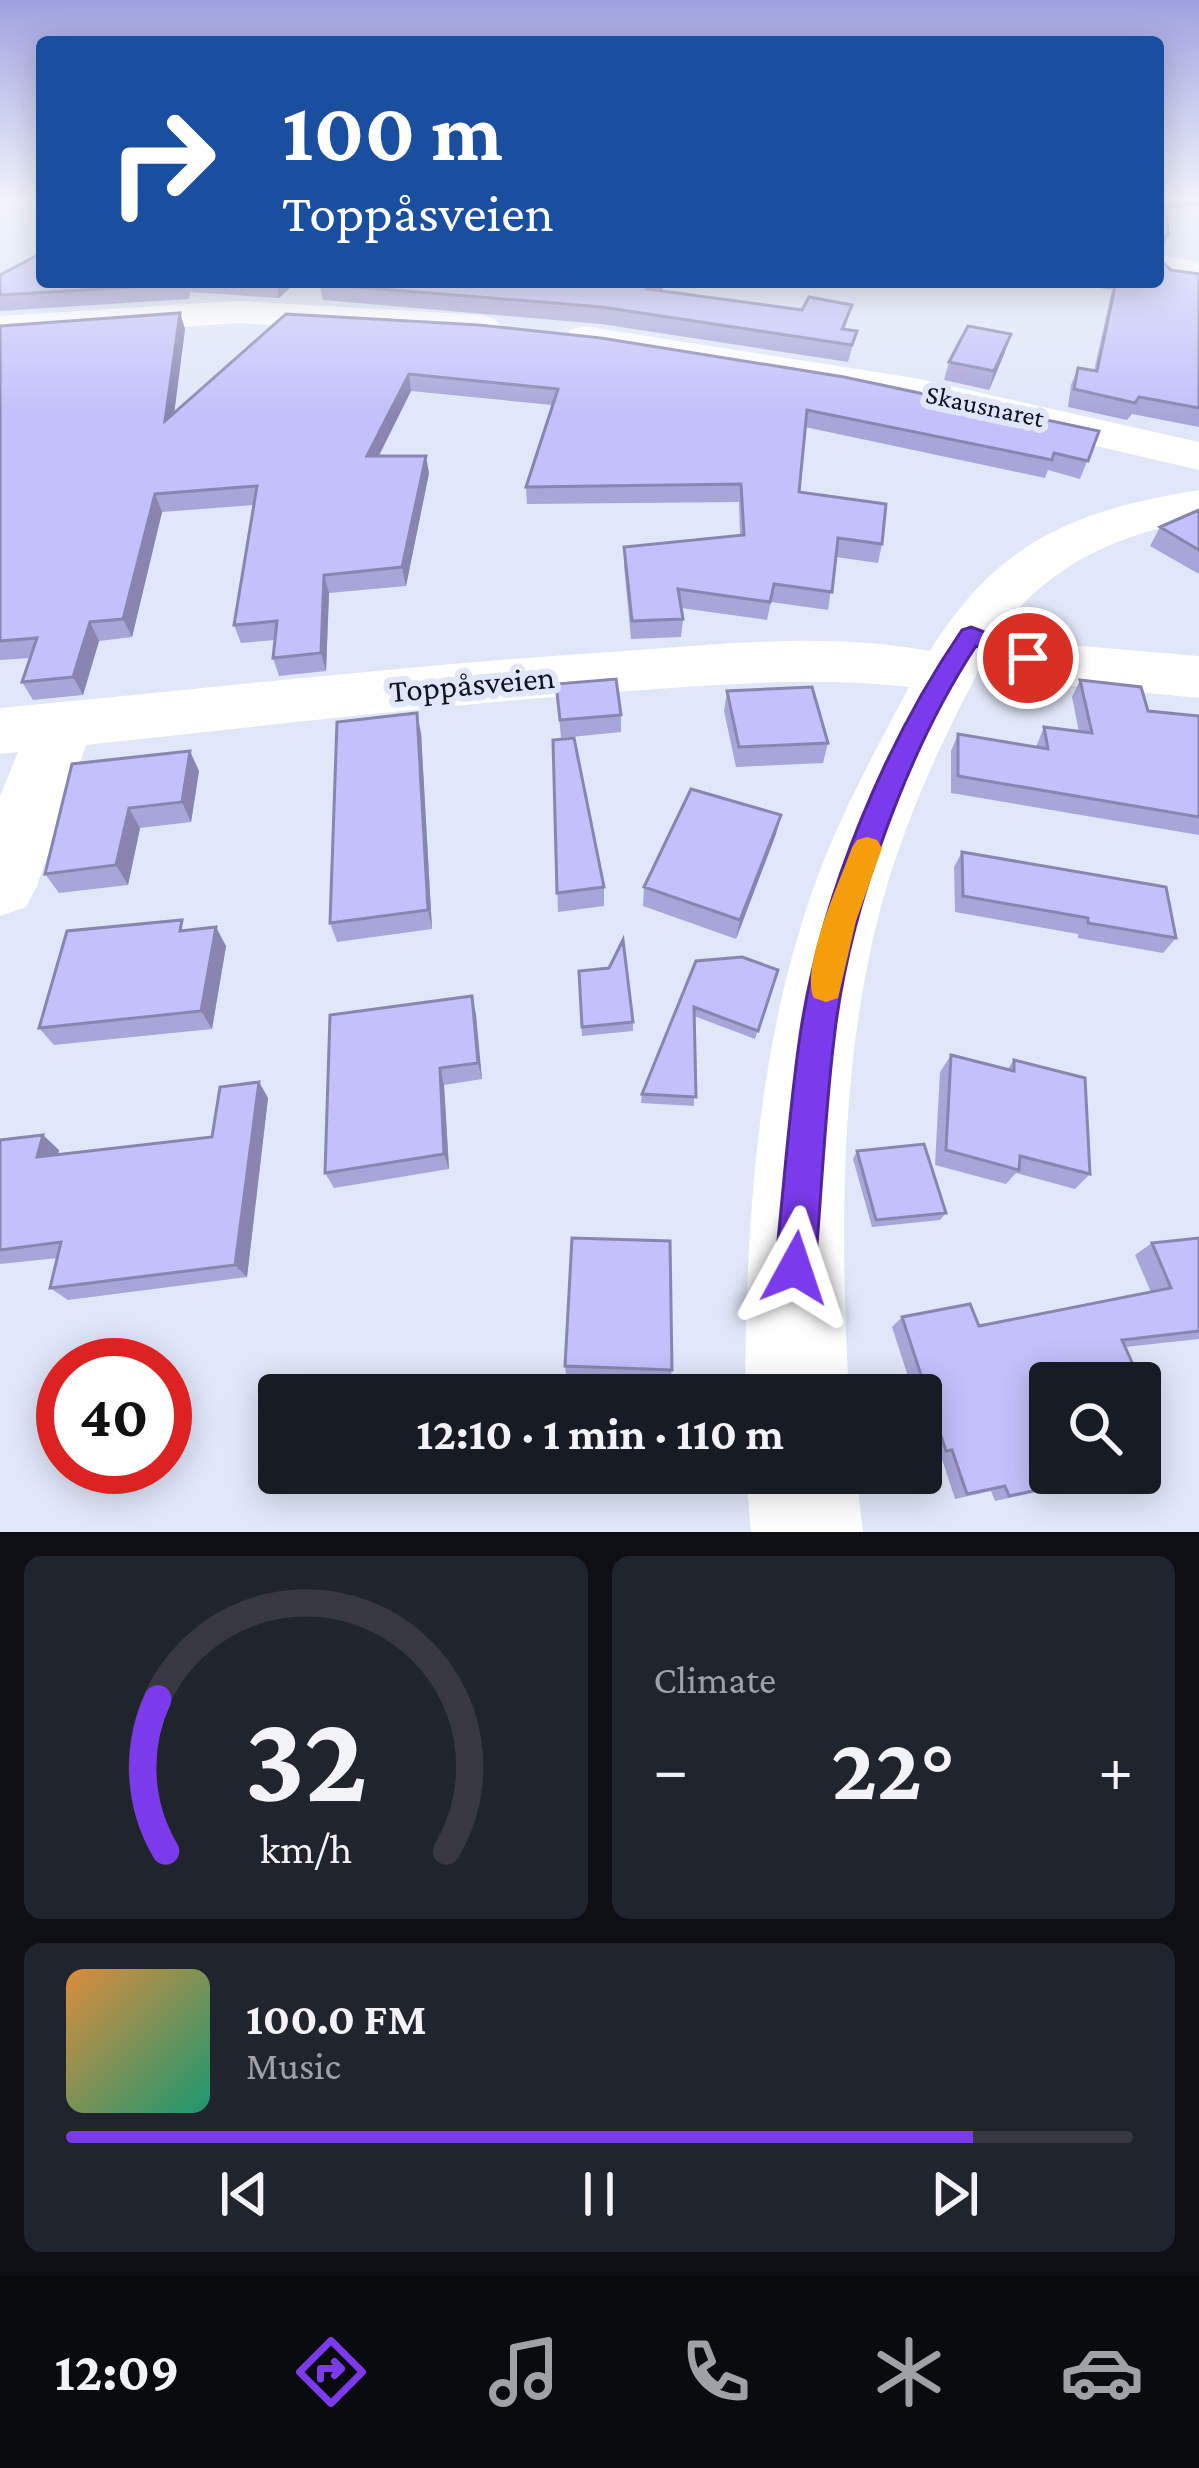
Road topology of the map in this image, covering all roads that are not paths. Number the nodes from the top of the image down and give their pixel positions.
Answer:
1 (0, 328) edge
2 (798, 333) edge
3 (770, 364) junction
4 (1199, 456) edge
5 (1199, 505) edge
6 (958, 654) junction
7 (1199, 677) edge
8 (30, 728) edge
9 (0, 886) edge
10 (797, 1374) edge
11 (803, 1494) edge
12 (807, 1532) edge

1 - 3 street, Skausnaret
2 - 3 street
3 - 4 street, Skausnaret
5 - 6 street
6 - 7 street, Toppåsveien
6 - 8 street, Toppåsveien
6 - 10 street
8 - 9 street
11 - 12 street

